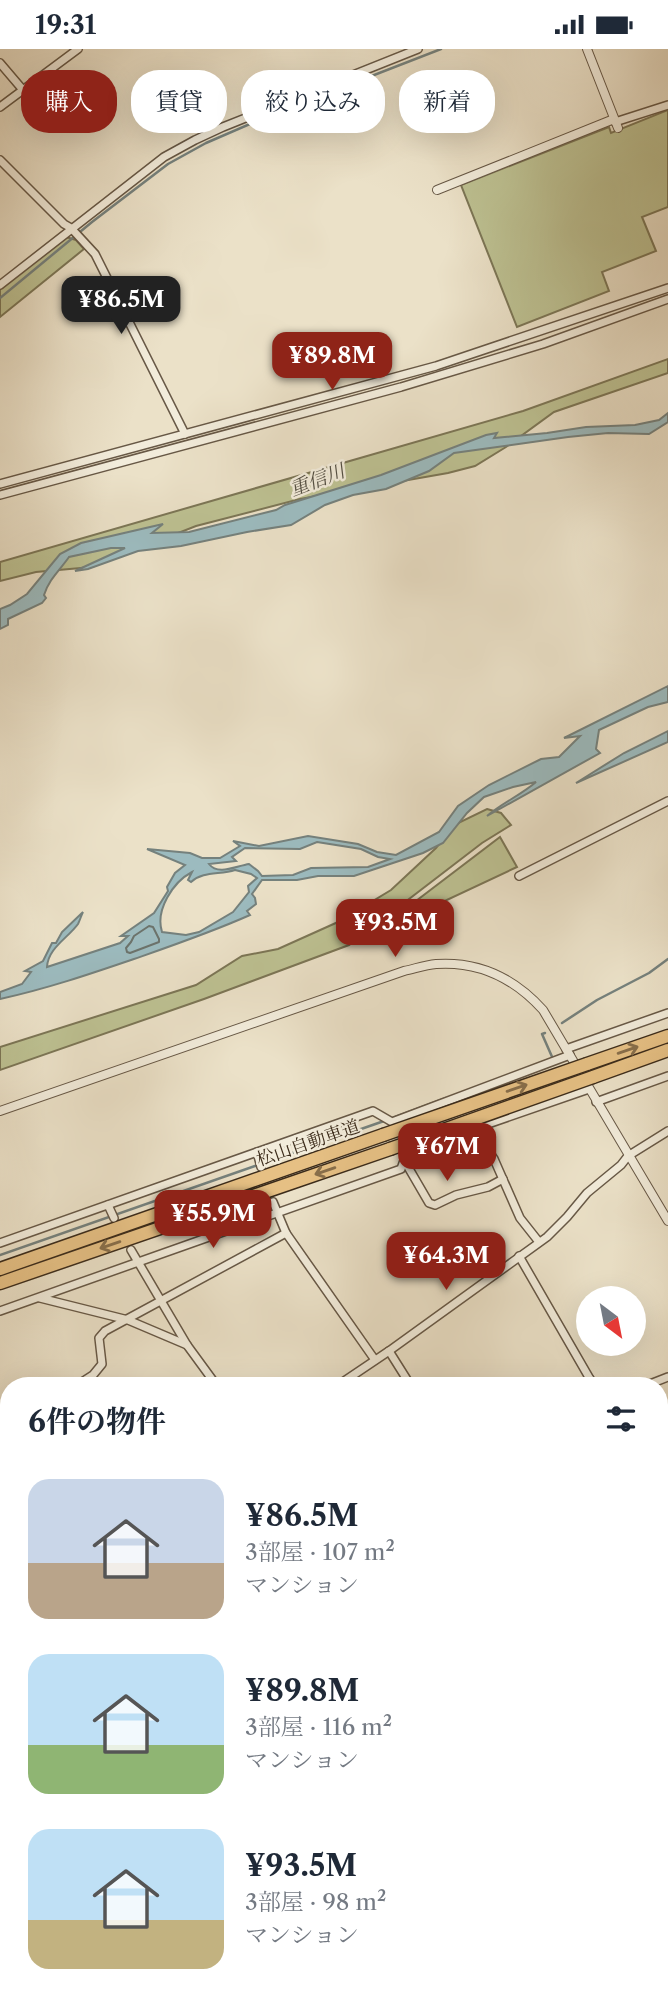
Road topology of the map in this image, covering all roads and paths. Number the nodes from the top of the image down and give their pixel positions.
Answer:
1 (78, 49) edge
2 (418, 49) edge
3 (587, 49) edge
4 (0, 63) edge
5 (50, 70) edge
6 (21, 88) edge
7 (21, 91) edge
8 (668, 104) edge
9 (0, 107) edge
10 (616, 123) junction
11 (0, 160) edge
12 (437, 190) dead end
13 (71, 228) junction
14 (0, 285) edge
15 (668, 288) edge
16 (668, 299) edge
17 (185, 434) junction
18 (0, 484) edge
19 (0, 495) edge
20 (668, 801) edge
21 (519, 876) dead end
22 (668, 1013) edge
23 (668, 1036) edge
24 (668, 1050) edge
25 (568, 1052) junction
26 (668, 1076) edge
27 (591, 1083) junction
28 (597, 1102) junction
29 (0, 1111) edge
30 (474, 1129) junction
31 (668, 1131) edge
32 (257, 1152) junction
33 (628, 1156) junction
34 (404, 1160) junction
35 (261, 1167) dead end
36 (503, 1179) junction
37 (273, 1202) dead end
38 (108, 1205) junction
39 (278, 1213) junction
40 (114, 1218) tunnel mouth
41 (668, 1221) edge
42 (286, 1233) junction
43 (539, 1242) junction
44 (0, 1243) edge
45 (131, 1250) tunnel mouth
46 (519, 1256) junction
47 (138, 1262) junction
48 (0, 1269) edge
49 (0, 1283) edge
50 (40, 1297) junction
51 (162, 1301) junction
52 (0, 1311) edge
53 (128, 1320) junction
54 (187, 1345) junction
55 (389, 1351) junction
56 (375, 1360) junction
57 (90, 1377) edge
58 (210, 1377) edge
59 (350, 1377) edge
60 (405, 1377) edge
61 (589, 1377) edge

1 - 5 street
2 - 13 street
3 - 10 street
4 - 6 street
7 - 9 street
8 - 10 street
10 - 12 street
11 - 13 street
13 - 14 street
13 - 17 street
15 - 17 street
16 - 19 street
17 - 18 street
20 - 21 street
22 - 25 street
48 -> 23 highway, 松山自動車道, bridge
24 - 27 highway, 松山自動車道
25 - 27 street
25 - 29 street
25 - 32 street
26 - 28 street
27 - 28 street
27 - 30 street
27 -> 49 highway, 松山自動車道, bridge
28 - 33 street
30 - 34 street
30 - 36 street
31 - 33 street
32 - 35 street
32 - 38 street
33 - 41 street
33 - 43 street
34 - 36 street
34 - 39 street
36 - 43 street
37 - 39 street
38 - 40 street
38 - 44 street
39 - 42 street
39 - 47 street
42 - 51 street
42 - 56 street
43 - 46 street
45 - 47 street
46 - 55 street
46 - 61 street
47 - 50 street
47 - 51 street
50 - 52 street
50 - 53 street
51 - 53 street
51 - 54 street
53 - 54 street
53 - 57 street
54 - 58 street
55 - 56 street
55 - 60 street
56 - 59 street

